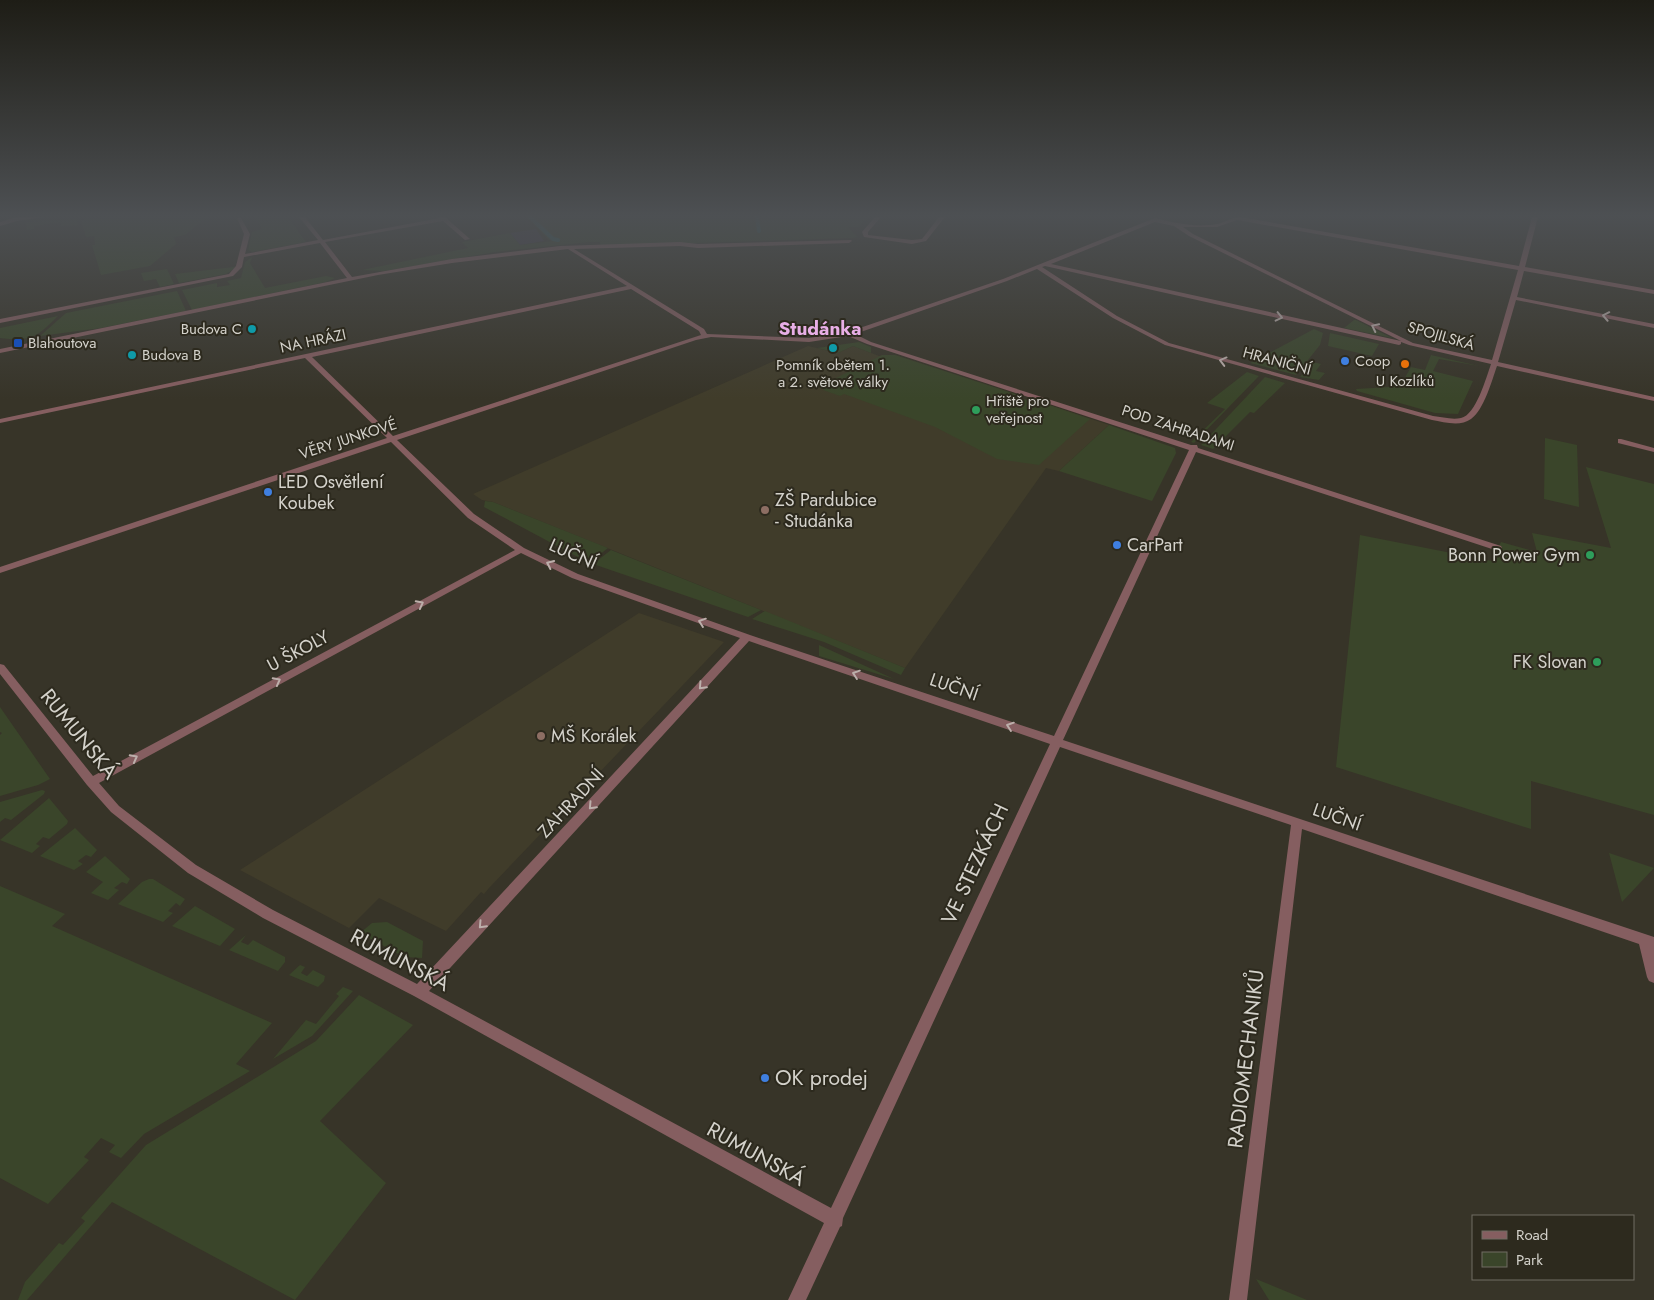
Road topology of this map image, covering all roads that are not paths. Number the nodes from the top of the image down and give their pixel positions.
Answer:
1 (220, 278) edge
2 (359, 278) edge
3 (617, 278) edge
4 (1008, 278) edge
5 (1058, 278) edge
6 (1096, 278) edge
7 (1276, 278) edge
8 (1518, 278) edge
9 (1575, 278) edge
10 (351, 279) joint
11 (632, 287) junction
12 (1654, 292) edge
13 (1513, 298) junction
14 (1353, 316) junction
15 (0, 321) edge
16 (1654, 326) edge
17 (1332, 328) junction
18 (849, 334) junction
19 (705, 336) junction
20 (0, 351) edge
21 (1437, 352) junction
22 (306, 355) junction
23 (1494, 364) junction
24 (1654, 400) edge
25 (0, 421) edge
26 (391, 439) junction
27 (1621, 442) dead end
28 (1194, 447) junction
29 (1654, 450) edge
30 (1498, 548) dead end
31 (520, 550) junction
32 (0, 570) edge
33 (747, 638) junction
34 (2, 674) edge
35 (1056, 741) junction
36 (91, 782) junction
37 (1298, 823) junction
38 (1649, 942) edge
39 (1654, 977) edge
40 (419, 992) junction
41 (836, 1220) junction
42 (797, 1300) edge
43 (1238, 1300) edge

1 - 15 street
2 - 10 street
3 - 11 street
4 - 18 street
23 -> 5 street, HRANIČNÍ
6 -> 17 street
7 - 14 street, SPOJILSKÁ
8 - 13 street, HRANIČNÍ
9 - 12 street
10 - 20 street
11 - 19 street
11 - 22 street, NA HRÁZI
16 -> 13 street
13 - 23 street, HRANIČNÍ
14 - 17 street
21 -> 14 street, SPOJILSKÁ
17 - 21 street
18 - 19 street
18 - 28 street, POD ZAHRADAMI
19 - 26 street, VĚRY JUNKOVÉ
21 - 23 street, SPOJILSKÁ
22 - 25 street, NA HRÁZI
22 - 26 street, LUČNÍ
23 - 24 street, SPOJILSKÁ
26 - 31 street, LUČNÍ
26 - 32 street, VĚRY JUNKOVÉ
27 - 29 street
28 - 30 street, POD ZAHRADAMI
28 - 35 street, VE STEZKÁCH
33 -> 31 street, LUČNÍ
36 -> 31 street, U ŠKOLY
35 -> 33 street, LUČNÍ
33 -> 40 street, ZAHRADNÍ
34 - 36 street, RUMUNSKÁ
35 - 37 street, LUČNÍ
35 - 41 street, VE STEZKÁCH
36 - 40 street, RUMUNSKÁ
37 - 38 street, LUČNÍ
37 - 43 street, RADIOMECHANIKŮ
38 - 39 street
40 - 41 street, RUMUNSKÁ
41 - 42 street, VE STEZKÁCH

